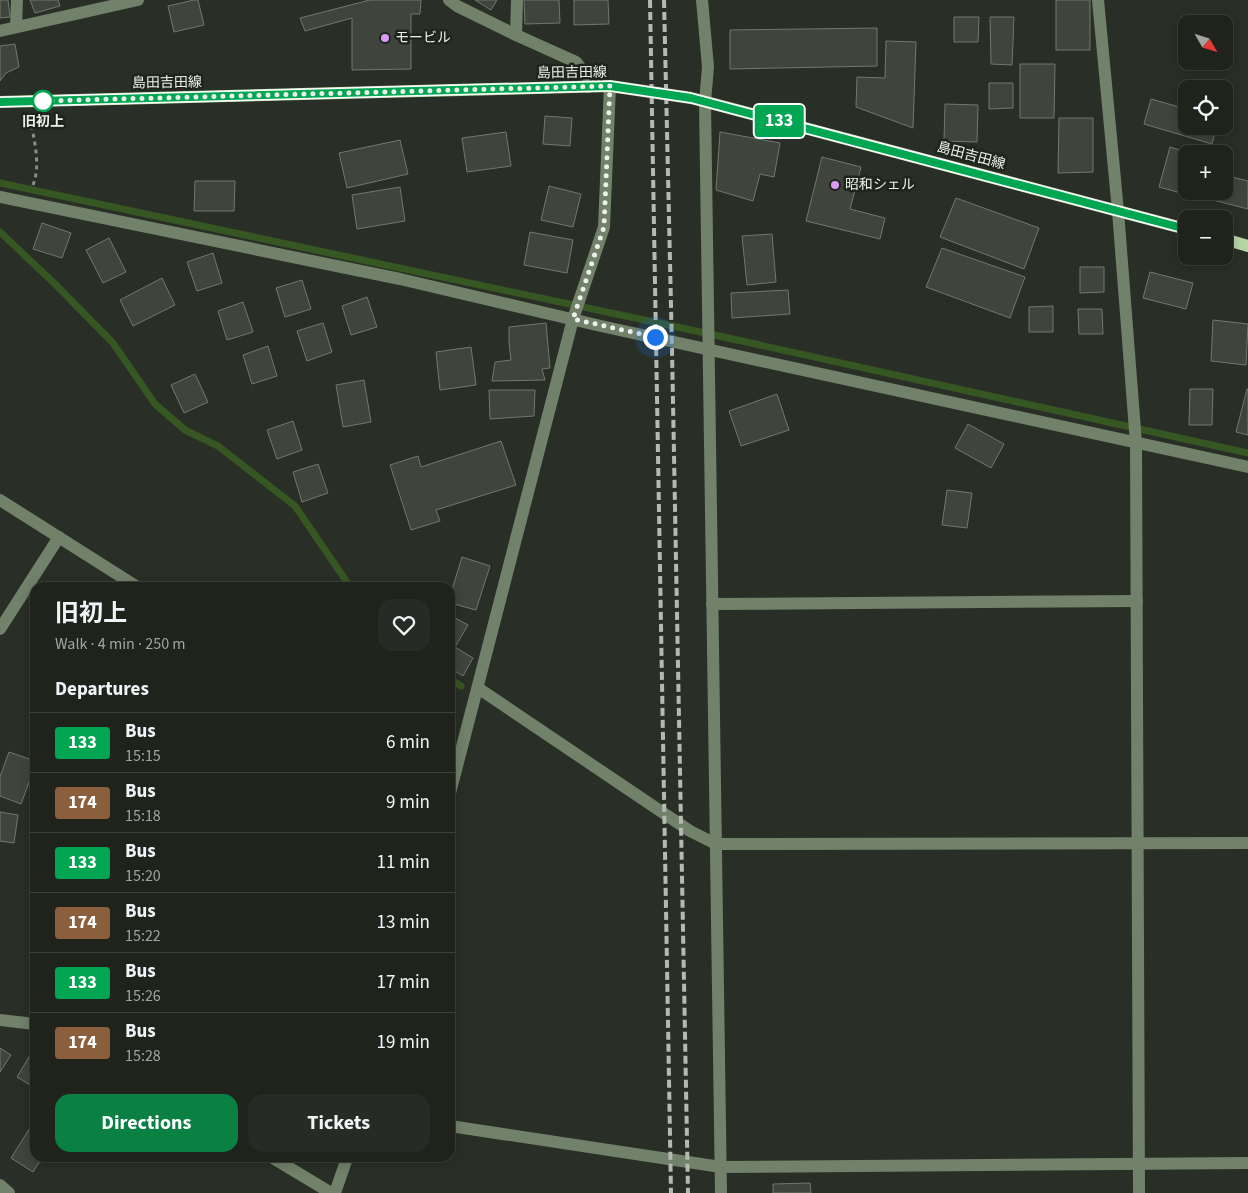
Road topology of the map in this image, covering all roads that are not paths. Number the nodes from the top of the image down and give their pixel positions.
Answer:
1 (18, 0) edge
2 (138, 0) edge
3 (449, 0) edge
4 (517, 0) edge
5 (702, 0) edge
6 (1098, 0) edge
7 (16, 27) junction
8 (0, 31) edge
9 (516, 35) junction
10 (610, 86) junction
11 (589, 87) junction
12 (0, 102) edge
13 (705, 102) junction
14 (0, 197) edge
15 (1118, 210) junction
16 (1178, 227) edge
17 (1233, 242) edge
18 (1248, 246) edge
19 (573, 319) junction
20 (709, 349) junction
21 (1136, 443) junction
22 (1248, 467) edge
23 (0, 500) edge
24 (58, 537) junction
25 (129, 582) edge
26 (1137, 601) junction
27 (712, 604) junction
28 (0, 629) edge
29 (478, 688) junction
30 (455, 772) edge
31 (1138, 843) junction
32 (1248, 843) edge
33 (716, 844) junction
34 (0, 1020) edge
35 (30, 1023) edge
36 (455, 1127) edge
37 (280, 1162) edge
38 (346, 1162) edge
39 (1248, 1163) edge
40 (1139, 1164) junction
41 (721, 1167) junction
42 (0, 1185) edge
43 (9, 1193) edge
44 (331, 1193) edge
45 (336, 1193) edge
46 (721, 1193) edge
47 (1140, 1193) edge

1 - 7 street
2 - 7 street
3 - 9 street
4 - 9 street
5 - 13 street
6 - 15 street
7 - 8 street
9 - 11 street
10 - 11 main road, 島田吉田線
10 - 13 main road, 島田吉田線
10 - 19 street
11 - 12 main road, 島田吉田線
13 - 15 main road, 島田吉田線
13 - 20 street
14 - 19 street
15 - 16 main road, 島田吉田線
15 - 21 street
17 - 18 main road
19 - 20 street
19 - 29 street
20 - 21 street
20 - 27 street
21 - 22 street
21 - 26 street
23 - 24 street
24 - 25 street
24 - 28 street
26 - 27 street
26 - 31 street
27 - 33 street
29 - 30 street
29 - 33 street
31 - 32 street
31 - 33 street
31 - 40 street
33 - 41 street
34 - 35 street
36 - 41 street
37 - 44 street
38 - 45 street
39 - 40 street
40 - 41 street
40 - 47 street
41 - 46 street
42 - 43 street

